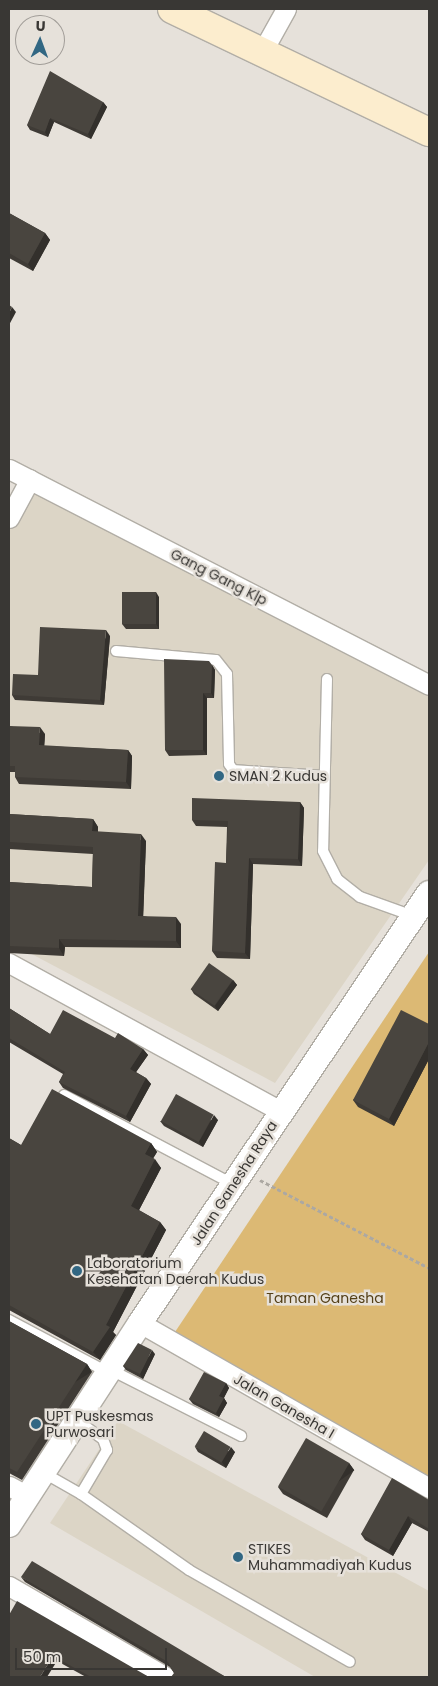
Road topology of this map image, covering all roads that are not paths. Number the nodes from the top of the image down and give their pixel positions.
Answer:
1 (172, 9) edge
2 (286, 9) edge
3 (262, 52) junction
4 (429, 132) edge
5 (9, 469) edge
6 (30, 479) junction
7 (9, 518) edge
8 (116, 651) dead end
9 (327, 679) dead end
10 (429, 685) edge
11 (324, 776) junction
12 (429, 893) edge
13 (413, 916) junction
14 (9, 964) edge
15 (64, 1095) edge
16 (281, 1111) junction
17 (238, 1177) junction
18 (9, 1320) edge
19 (140, 1323) junction
20 (110, 1372) junction
21 (78, 1421) junction
22 (241, 1436) dead end
23 (44, 1473) junction
24 (429, 1488) edge
25 (18, 1491) edge
26 (81, 1494) junction
27 (9, 1525) edge
28 (9, 1586) edge
29 (350, 1662) dead end
30 (166, 1677) edge

1 - 3 main road
2 - 3 street
3 - 4 main road
5 - 6 street, Gang Gang Klp
6 - 7 street
6 - 10 street, Gang Gang Klp
8 - 11 lane
9 - 11 lane
11 - 13 lane
12 - 13 street, Jalan Ganesha Raya
13 - 16 street, Jalan Ganesha Raya
14 - 16 street
15 - 17 lane
16 - 17 street, Jalan Ganesha Raya
17 - 19 street, Jalan Ganesha Raya
18 - 20 lane
19 - 20 street, Jalan Ganesha Raya
19 - 24 street, Jalan Ganesha I
20 - 21 street, Jalan Ganesha Raya
20 - 22 lane
21 - 23 street, Jalan Ganesha Raya
21 - 26 lane
23 - 25 street, Jalan Ganesha Raya
23 - 26 lane
25 - 27 street, Jalan Ganesha Raya
26 - 29 lane
28 - 30 street

